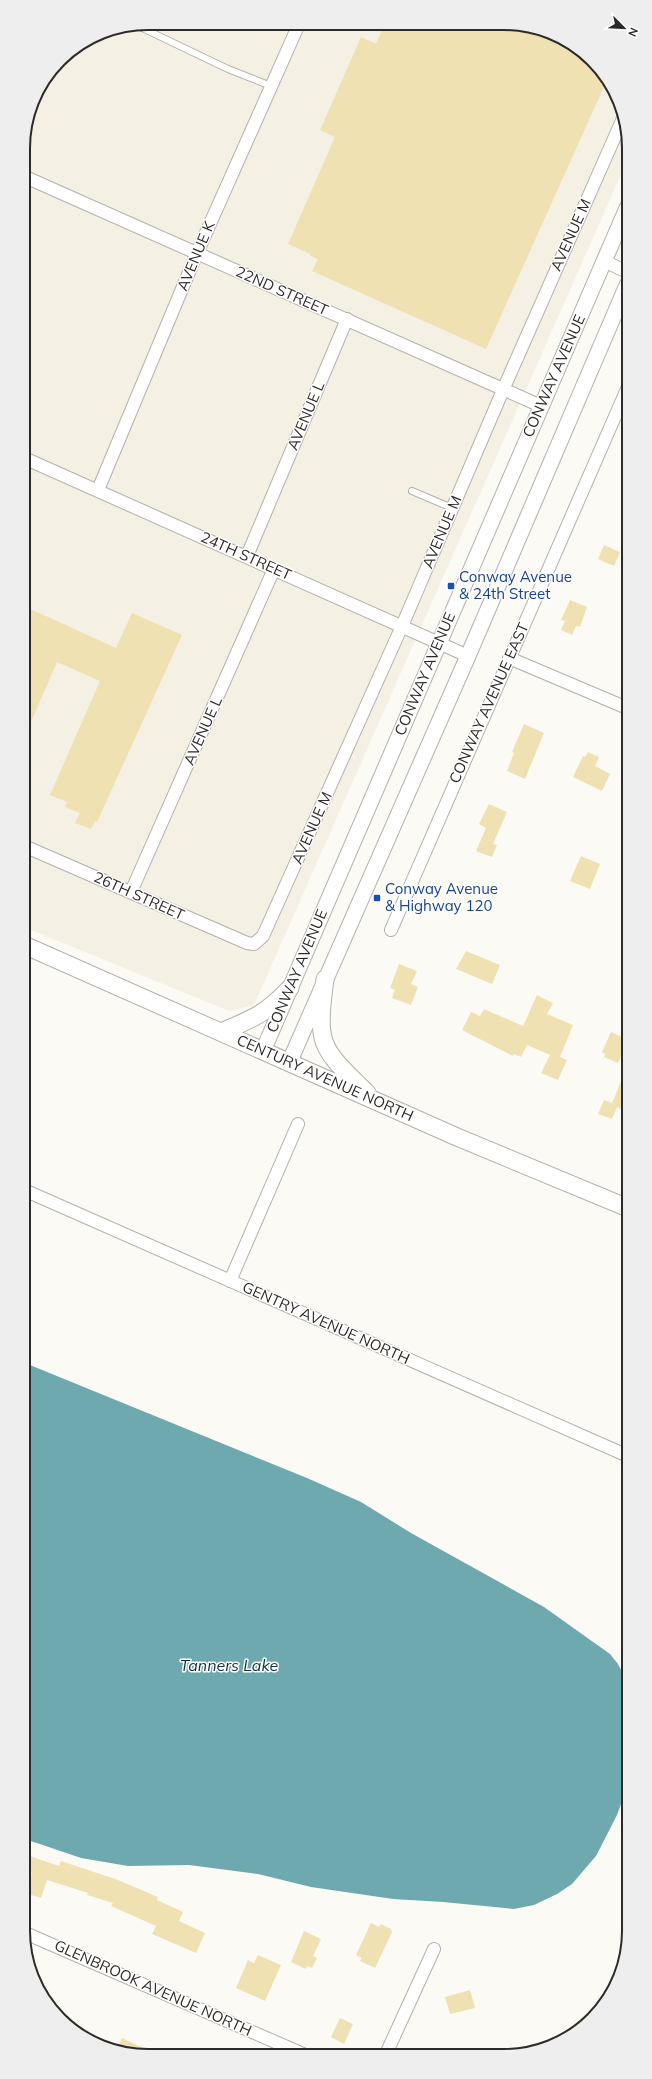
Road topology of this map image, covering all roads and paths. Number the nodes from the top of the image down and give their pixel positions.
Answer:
1 (146, 30) edge
2 (296, 30) edge
3 (271, 86) junction
4 (620, 125) edge
5 (30, 179) edge
6 (622, 220) edge
7 (197, 253) junction
8 (604, 261) junction
9 (622, 270) edge
10 (622, 297) edge
11 (347, 319) junction
12 (502, 390) junction
13 (622, 399) edge
14 (540, 406) junction
15 (30, 461) edge
16 (98, 490) junction
17 (412, 491) dead end
18 (452, 508) junction
19 (247, 556) junction
20 (274, 569) junction
21 (402, 626) junction
22 (439, 643) junction
23 (468, 656) junction
24 (509, 658) junction
25 (622, 706) edge
26 (30, 849) edge
27 (131, 892) junction
28 (391, 930) dead end
29 (254, 944) joint
30 (30, 948) edge
31 (325, 979) junction
32 (290, 988) junction
33 (221, 1032) junction
34 (263, 1051) junction
35 (289, 1063) junction
36 (375, 1100) junction
37 (298, 1124) dead end
38 (30, 1193) edge
39 (622, 1205) edge
40 (230, 1281) junction
41 (622, 1453) edge
42 (30, 1935) edge
43 (434, 1949) dead end
44 (292, 2049) edge
45 (388, 2049) edge

1 - 3 lane
2 - 3 street, AVENUE K
3 - 7 street, AVENUE K
4 - 12 street, AVENUE M
5 - 7 street, 22ND STREET
6 - 8 street, CONWAY AVENUE
7 - 11 street, 22ND STREET
7 - 16 street, AVENUE K
8 - 9 street
8 - 14 street, CONWAY AVENUE
10 - 23 street, CONWAY AVENUE
11 - 12 street, 22ND STREET
11 - 19 street, AVENUE L
12 - 14 street, 22ND STREET
12 - 18 street, AVENUE M
13 - 24 street, CONWAY AVENUE EAST
14 - 22 street, CONWAY AVENUE
15 - 16 street, 24TH STREET
16 - 19 street, 24TH STREET
17 - 18 lane
18 - 21 street, AVENUE M
19 - 20 street, 24TH STREET
20 - 21 street, 24TH STREET
20 - 27 street, AVENUE L
21 - 22 street, 24TH STREET
21 - 29 street, AVENUE M
22 - 23 street, 24TH STREET
22 - 32 street, CONWAY AVENUE
23 - 31 street, CONWAY AVENUE
24 - 25 street
24 - 28 street, CONWAY AVENUE EAST
26 - 27 street, 26TH STREET
27 - 29 street, 26TH STREET
30 - 33 main road, CENTURY AVENUE NORTH
31 - 35 street, CONWAY AVENUE
31 - 36 main road
32 - 33 main road
32 - 34 street, CONWAY AVENUE
33 - 34 main road, CENTURY AVENUE NORTH
34 - 35 main road, CENTURY AVENUE NORTH
35 - 36 main road, CENTURY AVENUE NORTH
36 - 39 main road, CENTURY AVENUE NORTH
37 - 40 street
38 - 40 street, GENTRY AVENUE NORTH
40 - 41 street, GENTRY AVENUE NORTH
42 - 44 street, GLENBROOK AVENUE NORTH
43 - 45 street

